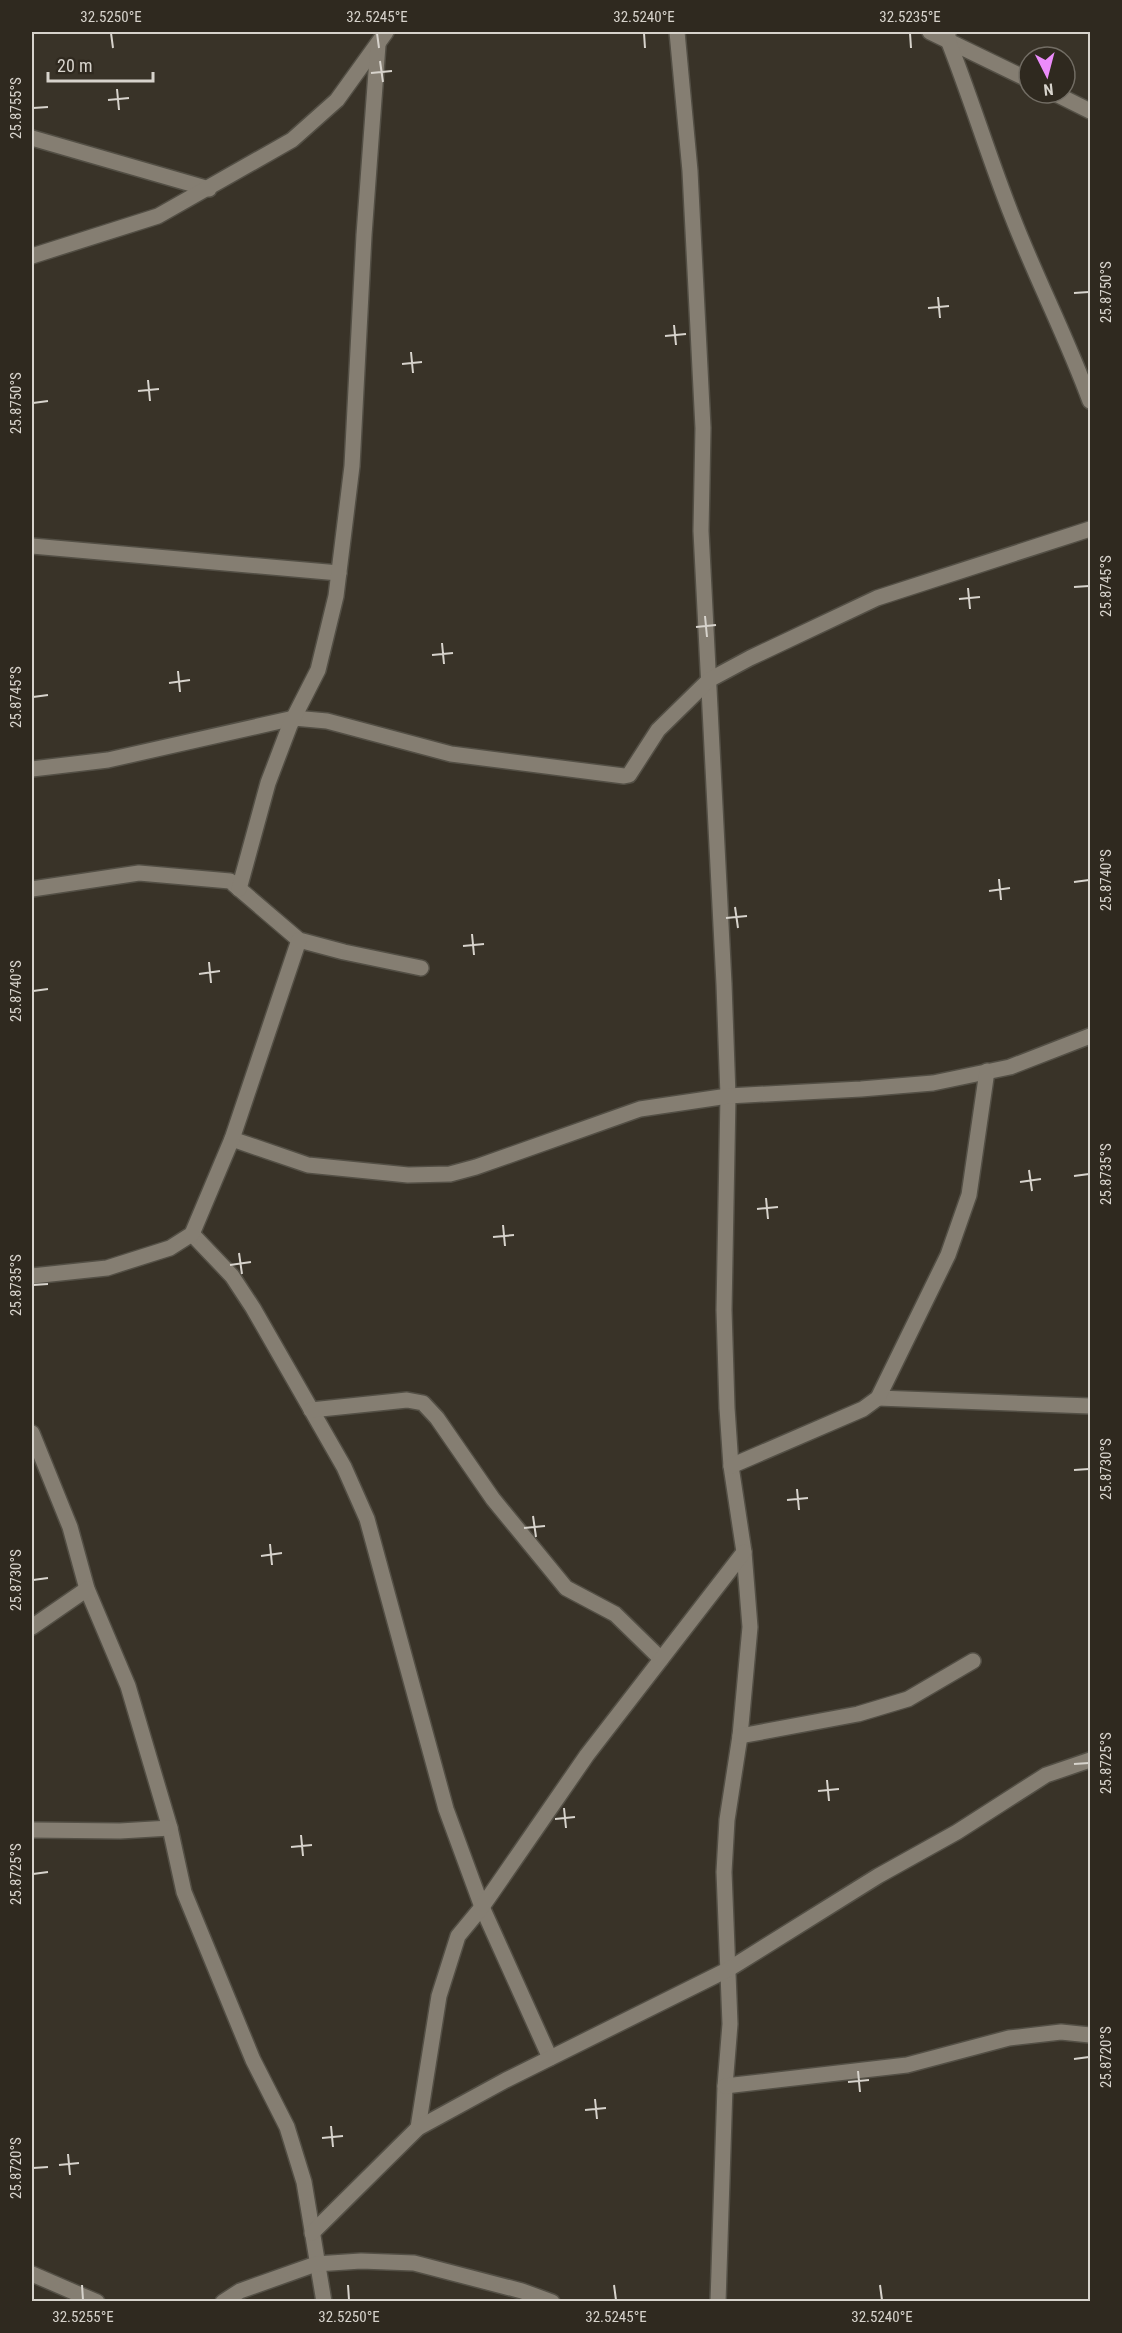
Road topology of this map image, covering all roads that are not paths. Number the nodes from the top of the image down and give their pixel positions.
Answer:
1 (677, 32) edge
2 (930, 32) edge
3 (948, 36) edge
4 (382, 38) edge
5 (1017, 73) edge
6 (32, 138) edge
7 (209, 189) junction
8 (32, 256) edge
9 (1090, 401) edge
10 (1090, 529) edge
11 (32, 546) edge
12 (339, 573) junction
13 (709, 680) junction
14 (294, 718) junction
15 (32, 769) edge
16 (32, 889) edge
17 (239, 889) junction
18 (299, 940) junction
19 (421, 968) dead end
20 (1090, 1035) edge
21 (987, 1071) junction
22 (728, 1096) junction
23 (232, 1139) junction
24 (192, 1234) junction
25 (32, 1276) edge
26 (878, 1398) junction
27 (1090, 1406) edge
28 (311, 1410) junction
29 (32, 1433) edge
30 (731, 1466) junction
31 (744, 1552) junction
32 (87, 1589) junction
33 (32, 1627) edge
34 (661, 1659) junction
35 (973, 1661) dead end
36 (740, 1736) junction
37 (1090, 1760) edge
38 (170, 1828) junction
39 (32, 1830) edge
40 (482, 1907) junction
41 (729, 1969) junction
42 (1090, 2036) edge
43 (550, 2058) junction
44 (725, 2086) junction
45 (418, 2128) junction
46 (312, 2233) junction
47 (316, 2264) junction
48 (32, 2274) edge
49 (97, 2301) edge
50 (223, 2301) edge
51 (324, 2301) edge
52 (552, 2301) edge
53 (718, 2301) edge

1 - 13 street
2 - 3 street
3 - 5 street
3 - 9 street
4 - 7 street
4 - 12 street
6 - 7 street
7 - 8 street
10 - 13 street
11 - 12 street
12 - 14 street
13 - 14 street
13 - 22 street
14 - 15 street
14 - 17 street
16 - 17 street
17 - 18 street
18 - 19 street
18 - 23 street
20 - 21 street
21 - 22 street
21 - 26 street
22 - 23 street
22 - 30 street
23 - 24 street
24 - 25 street
24 - 28 street
26 - 27 street
26 - 30 street
28 - 34 street
28 - 40 street
29 - 32 street
30 - 31 street
31 - 34 street
31 - 36 street
32 - 33 street
32 - 38 street
34 - 40 street
35 - 36 street
36 - 41 street
37 - 41 street
38 - 39 street
38 - 46 street
40 - 43 street
40 - 45 street
41 - 43 street
41 - 44 street
42 - 44 street
43 - 45 street
44 - 53 street
45 - 46 street
46 - 47 street
47 - 50 street
47 - 51 street
47 - 52 street
48 - 49 street

